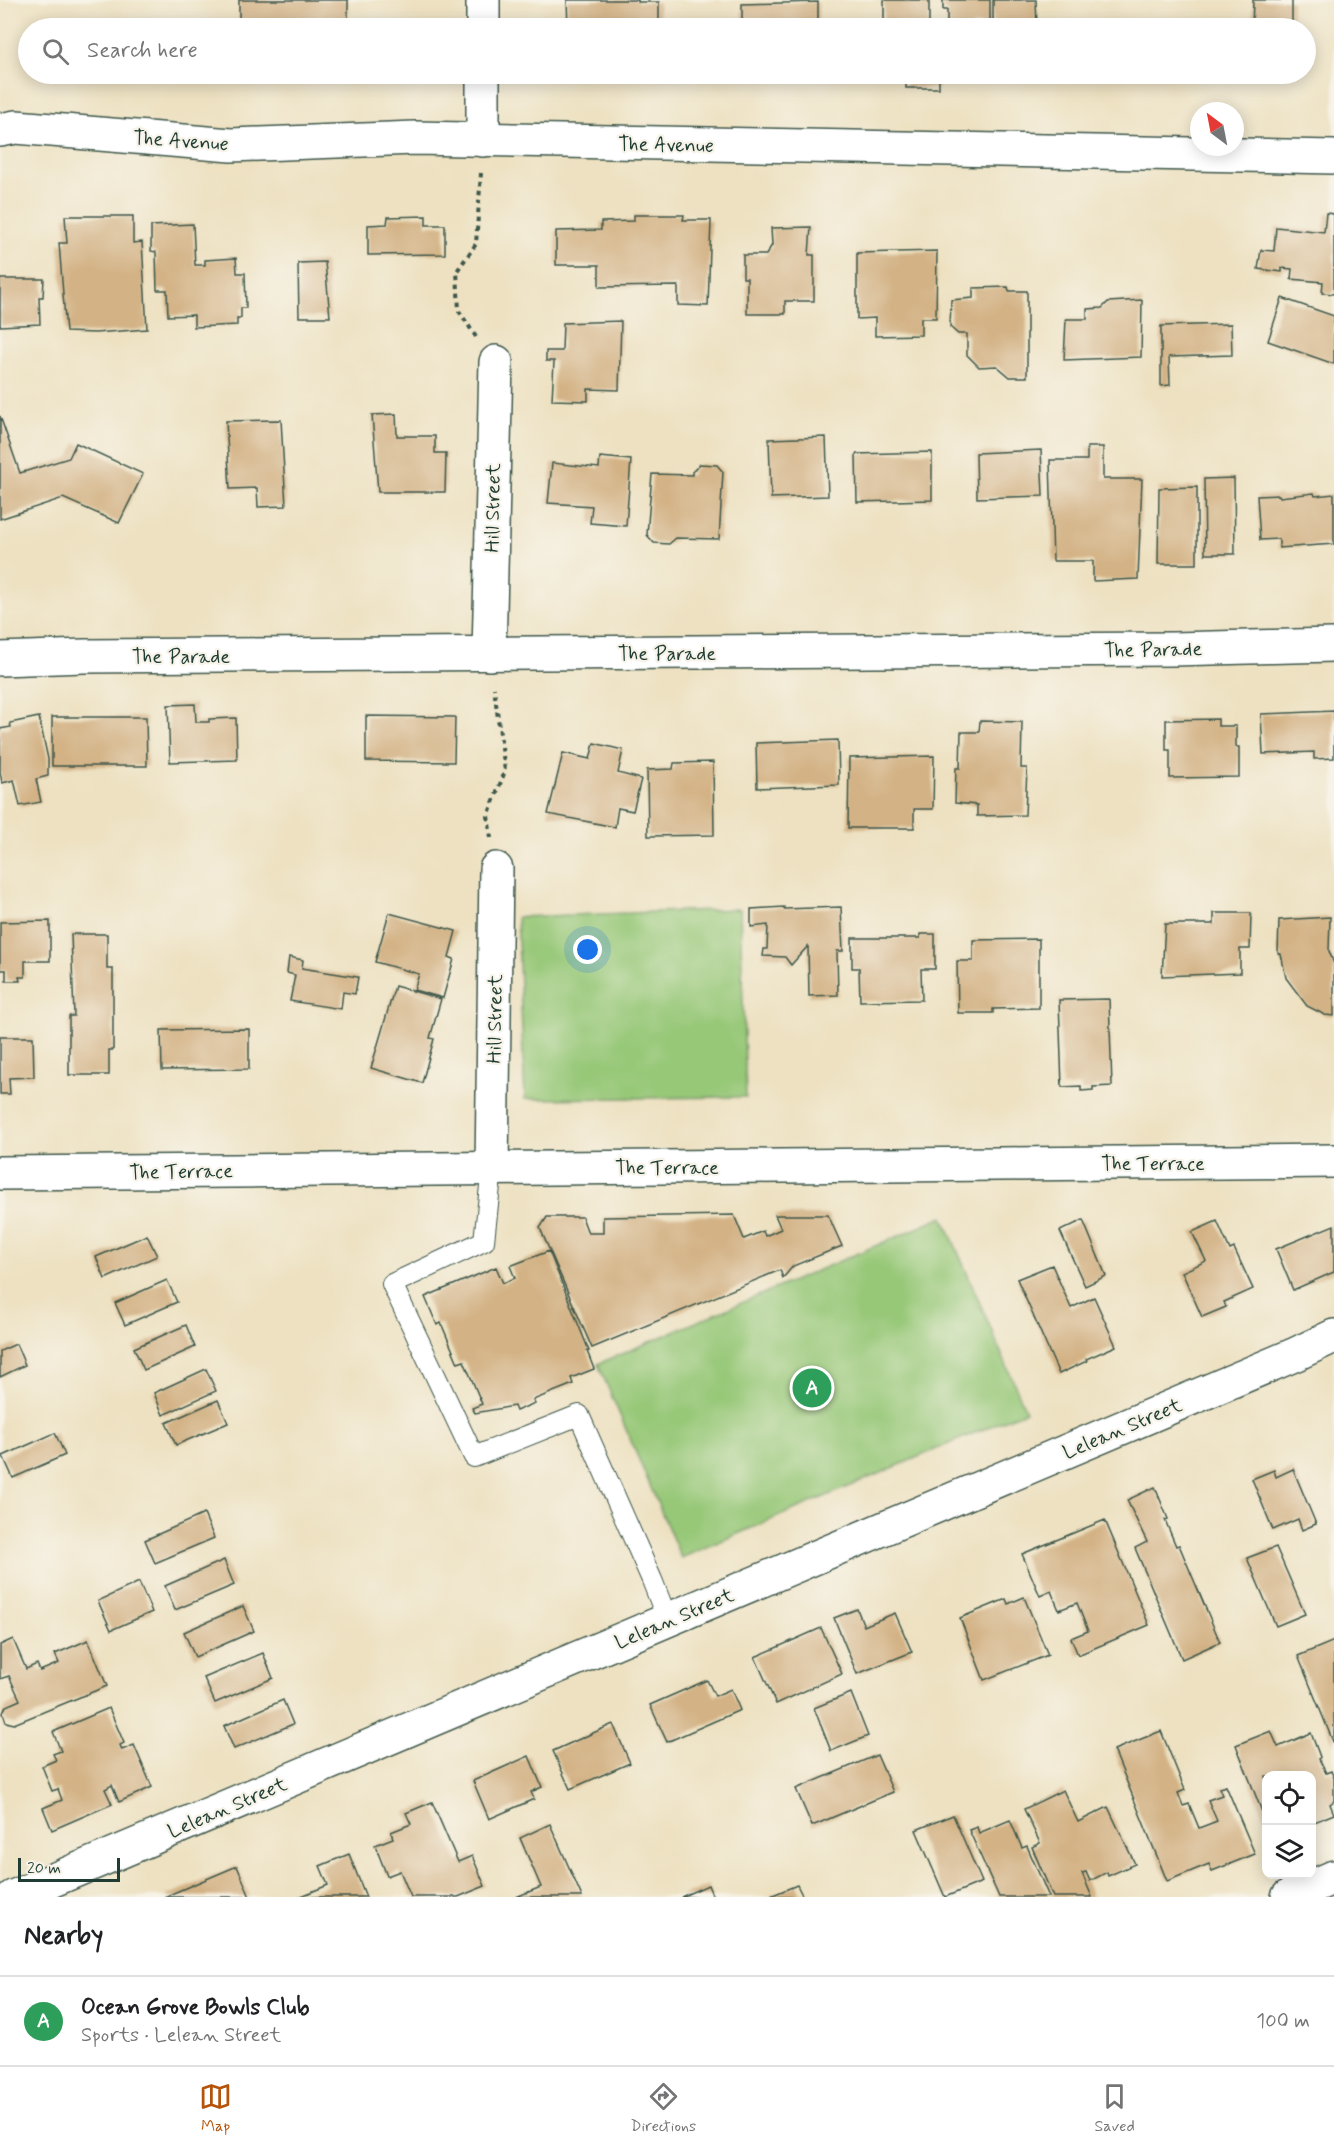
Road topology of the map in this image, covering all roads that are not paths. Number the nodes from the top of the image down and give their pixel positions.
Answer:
1 (483, 0) edge
2 (483, 18) edge
3 (483, 84) edge
4 (0, 130) edge
5 (483, 140) junction
6 (1334, 158) edge
7 (496, 362) road end
8 (1334, 645) edge
9 (489, 654) junction
10 (0, 659) edge
11 (496, 869) road end
12 (1334, 1161) edge
13 (492, 1168) junction
14 (0, 1173) edge
15 (1334, 1336) edge
16 (668, 1620) junction
17 (1334, 1877) edge
18 (14, 1897) edge
19 (1288, 1897) edge

1 - 2 street
3 - 5 street
4 - 5 street, The Avenue
5 - 6 street, The Avenue
7 - 9 street, Hill Street
8 - 9 street, The Parade
9 - 10 street, The Parade
11 - 13 street, Hill Street
12 - 13 street, The Terrace
13 - 14 street, The Terrace
13 - 16 lane
15 - 16 street, Lelean Street
16 - 18 street, Lelean Street
17 - 19 street

